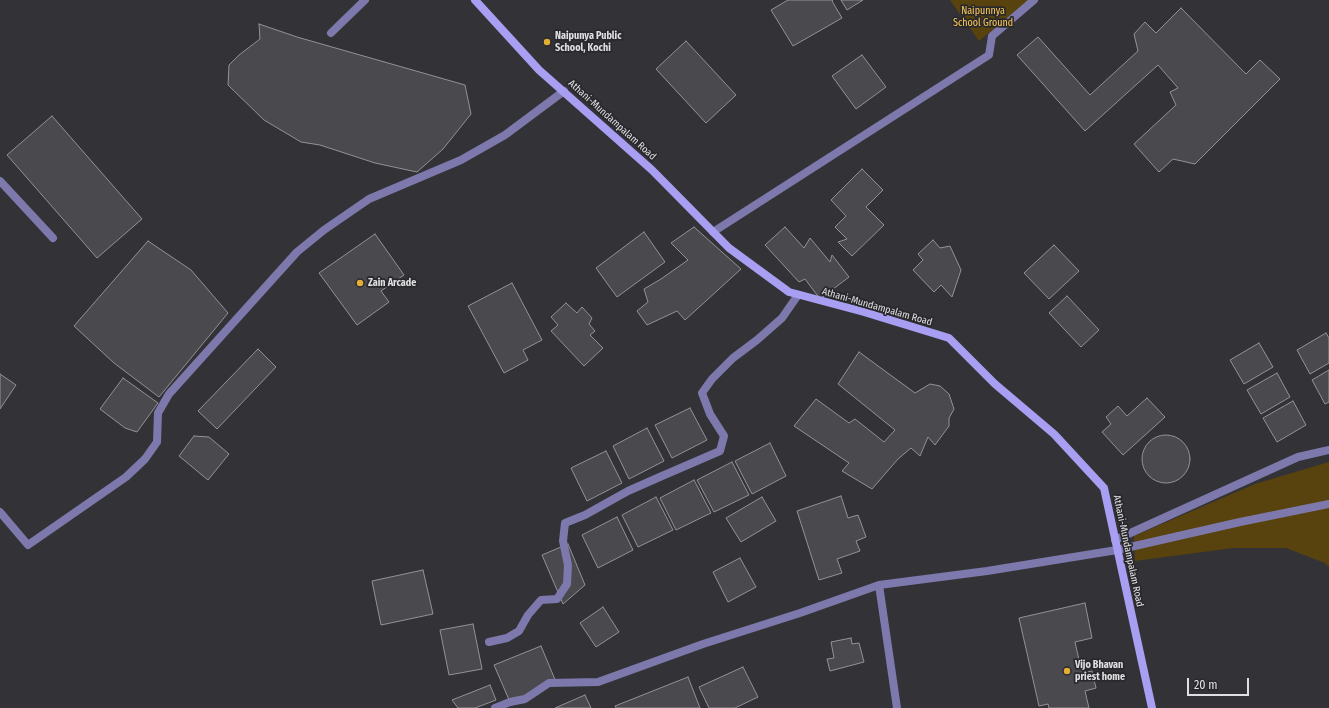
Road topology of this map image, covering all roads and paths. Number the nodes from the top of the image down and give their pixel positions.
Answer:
1 (365, 0) edge
2 (475, 0) edge
3 (1034, 0) edge
4 (331, 34) dead end
5 (564, 91) junction
6 (0, 181) edge
7 (713, 232) junction
8 (53, 238) dead end
9 (798, 295) junction
10 (1329, 450) edge
11 (1329, 504) edge
12 (0, 512) edge
13 (1115, 540) junction
14 (1117, 550) junction
15 (879, 585) junction
16 (489, 642) dead end
17 (495, 708) edge
18 (897, 708) edge
19 (1152, 708) edge

1 - 4 street
2 - 5 street, Athani-Mundampalam Road
3 - 7 street
5 - 7 street, Athani-Mundampalam Road
5 - 12 street
6 - 8 street
7 - 9 street, Athani-Mundampalam Road
9 - 13 street, Athani-Mundampalam Road
9 - 16 street
10 - 13 street
11 - 14 street
13 - 14 street, Athani-Mundampalam Road
14 - 15 street
14 - 19 street, Athani-Mundampalam Road
15 - 17 street
15 - 18 street

